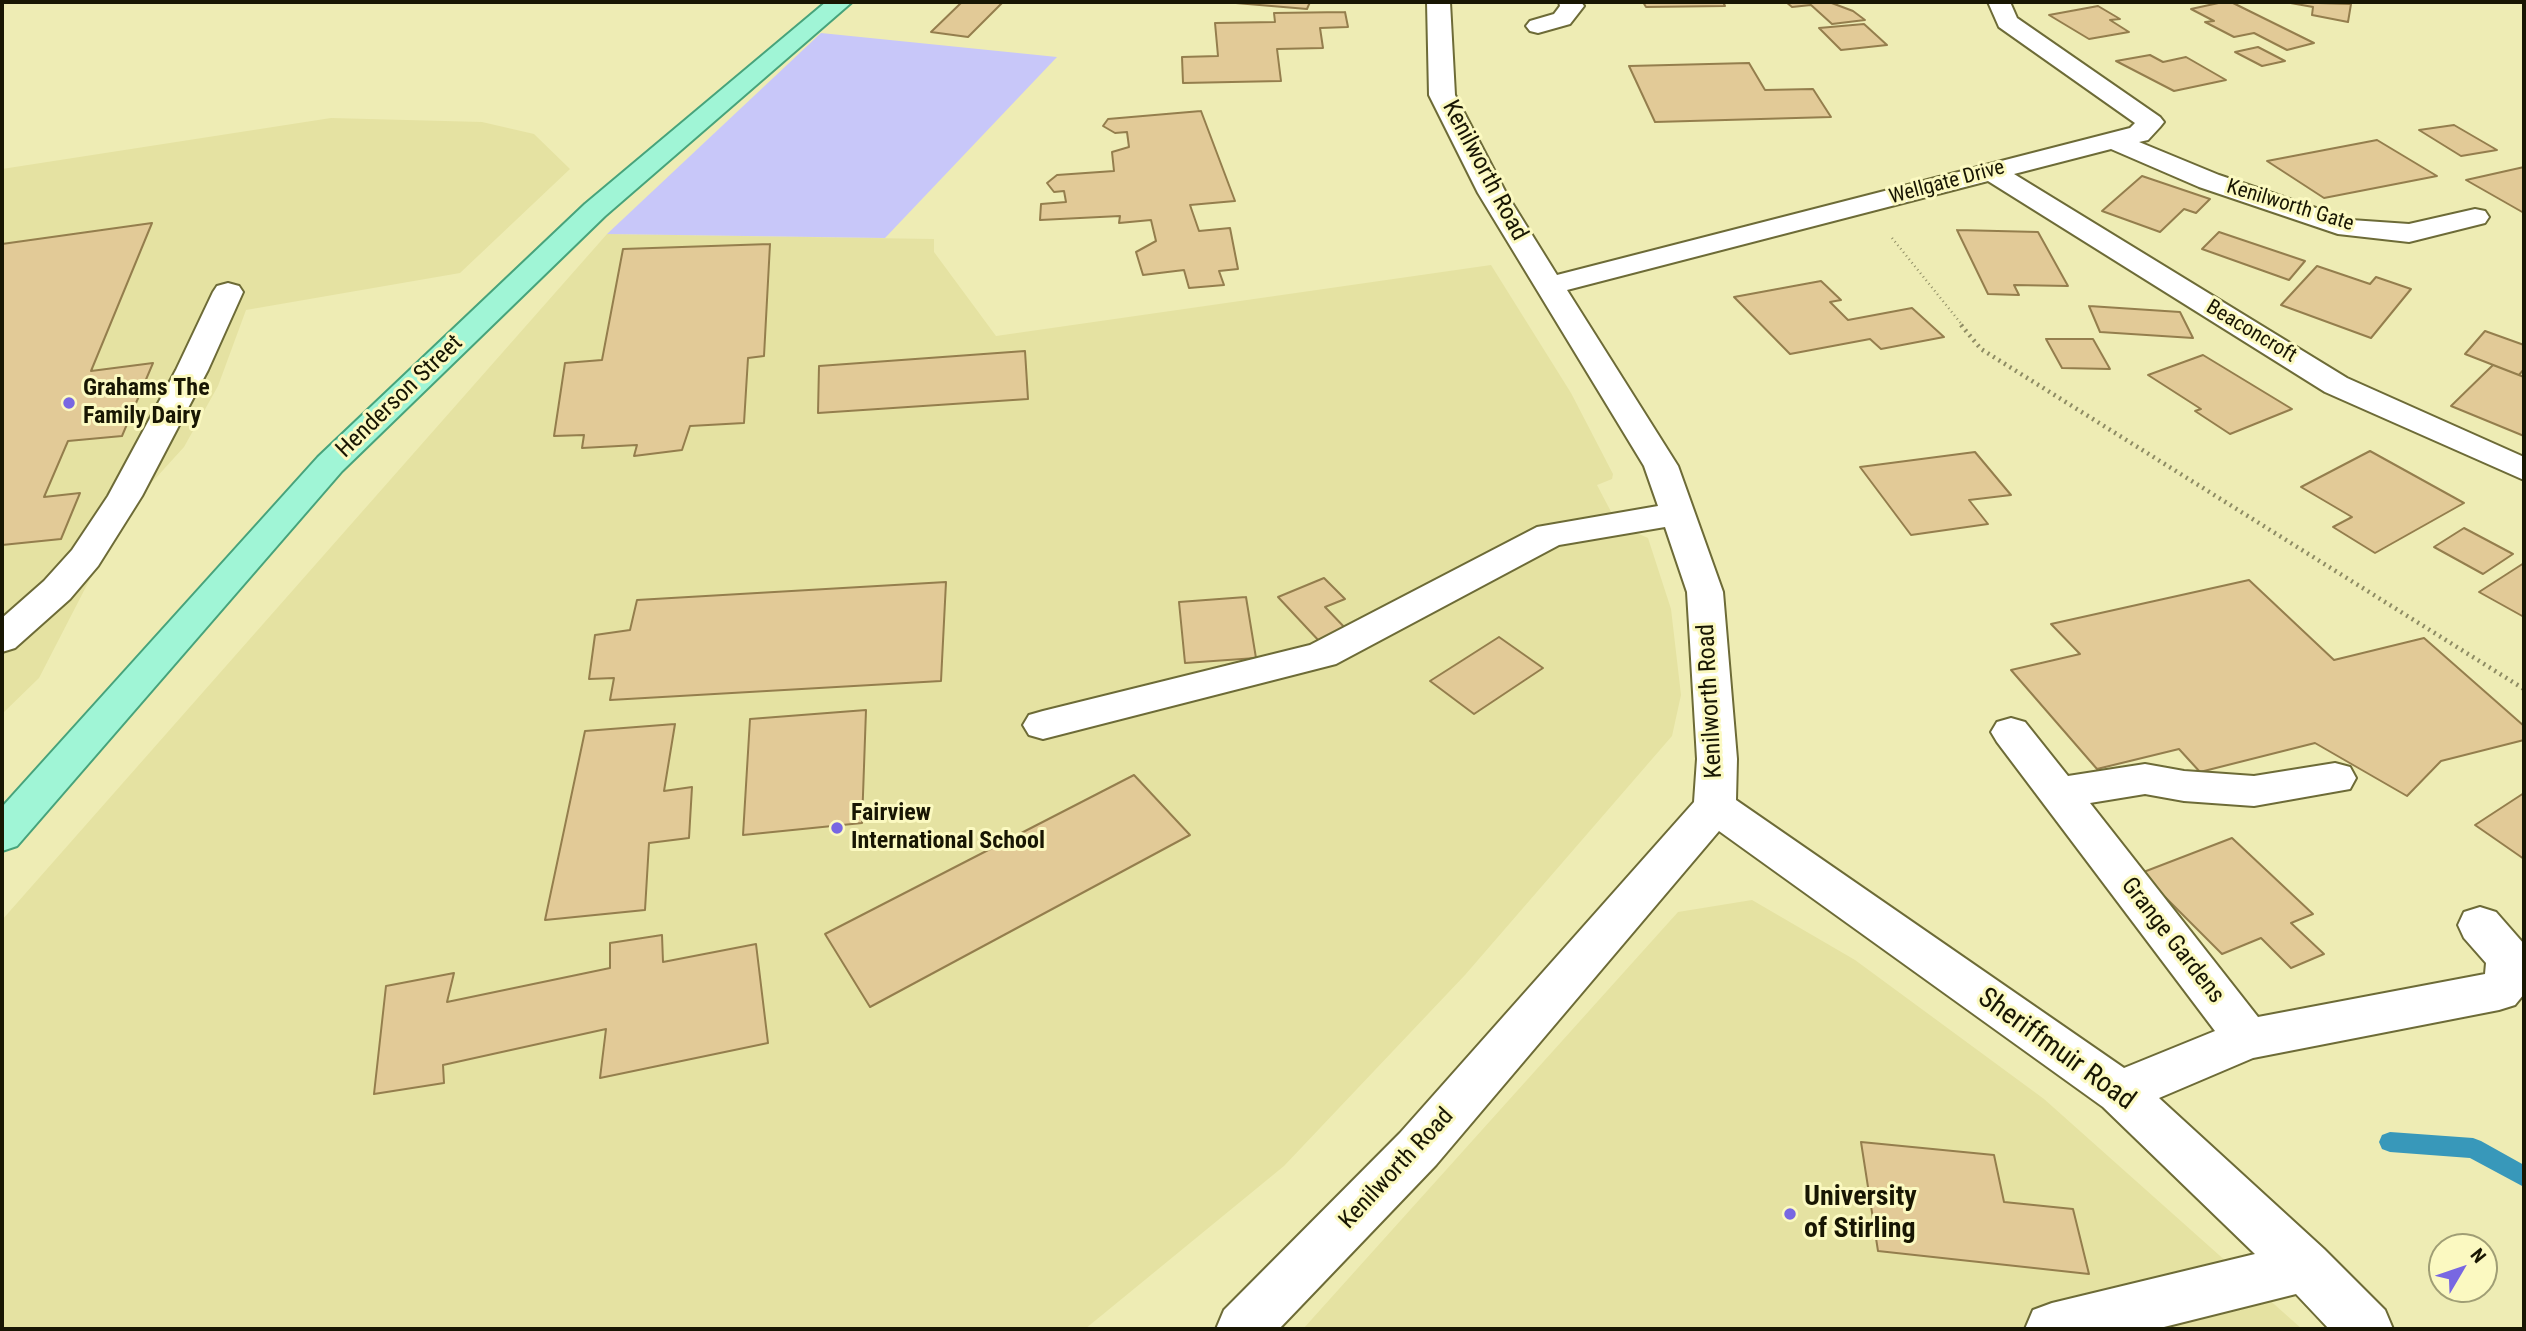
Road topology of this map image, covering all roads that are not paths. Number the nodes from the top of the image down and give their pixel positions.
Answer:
1 (840, 2) edge
2 (1438, 2) edge
3 (1570, 2) edge
4 (2000, 2) edge
5 (1538, 26) dead end
6 (2112, 141) junction
7 (1990, 172) junction
8 (2475, 218) dead end
9 (1548, 286) junction
10 (228, 292) dead end
11 (2524, 470) edge
12 (1678, 514) junction
13 (2, 639) edge
14 (1043, 725) dead end
15 (2011, 732) dead end
16 (2335, 778) dead end
17 (2057, 793) junction
18 (1715, 807) junction
19 (2, 835) edge
20 (2480, 925) dead end
21 (2517, 984) edge
22 (2248, 1039) junction
23 (2120, 1092) junction
24 (2305, 1267) junction
25 (1243, 1329) edge
26 (2052, 1329) edge
27 (2366, 1329) edge

1 - 19 main road, Henderson Street
2 - 9 street, Kenilworth Road
3 - 5 street
4 - 6 street, Wellgate Drive
6 - 7 street, Wellgate Drive
6 - 8 street, Kenilworth Gate
7 - 9 street, Wellgate Drive
7 - 11 street, Beaconcroft
9 - 12 street, Kenilworth Road
10 - 13 street
12 - 14 street
12 - 18 street, Kenilworth Road
15 - 17 street, Grange Gardens
16 - 17 street
17 - 22 street, Grange Gardens
18 - 23 street, Sheriffmuir Road
18 - 25 street, Kenilworth Road
20 - 21 street
21 - 22 street
22 - 23 street
23 - 24 street, Sheriffmuir Road
24 - 26 street
24 - 27 street, Sheriffmuir Road

